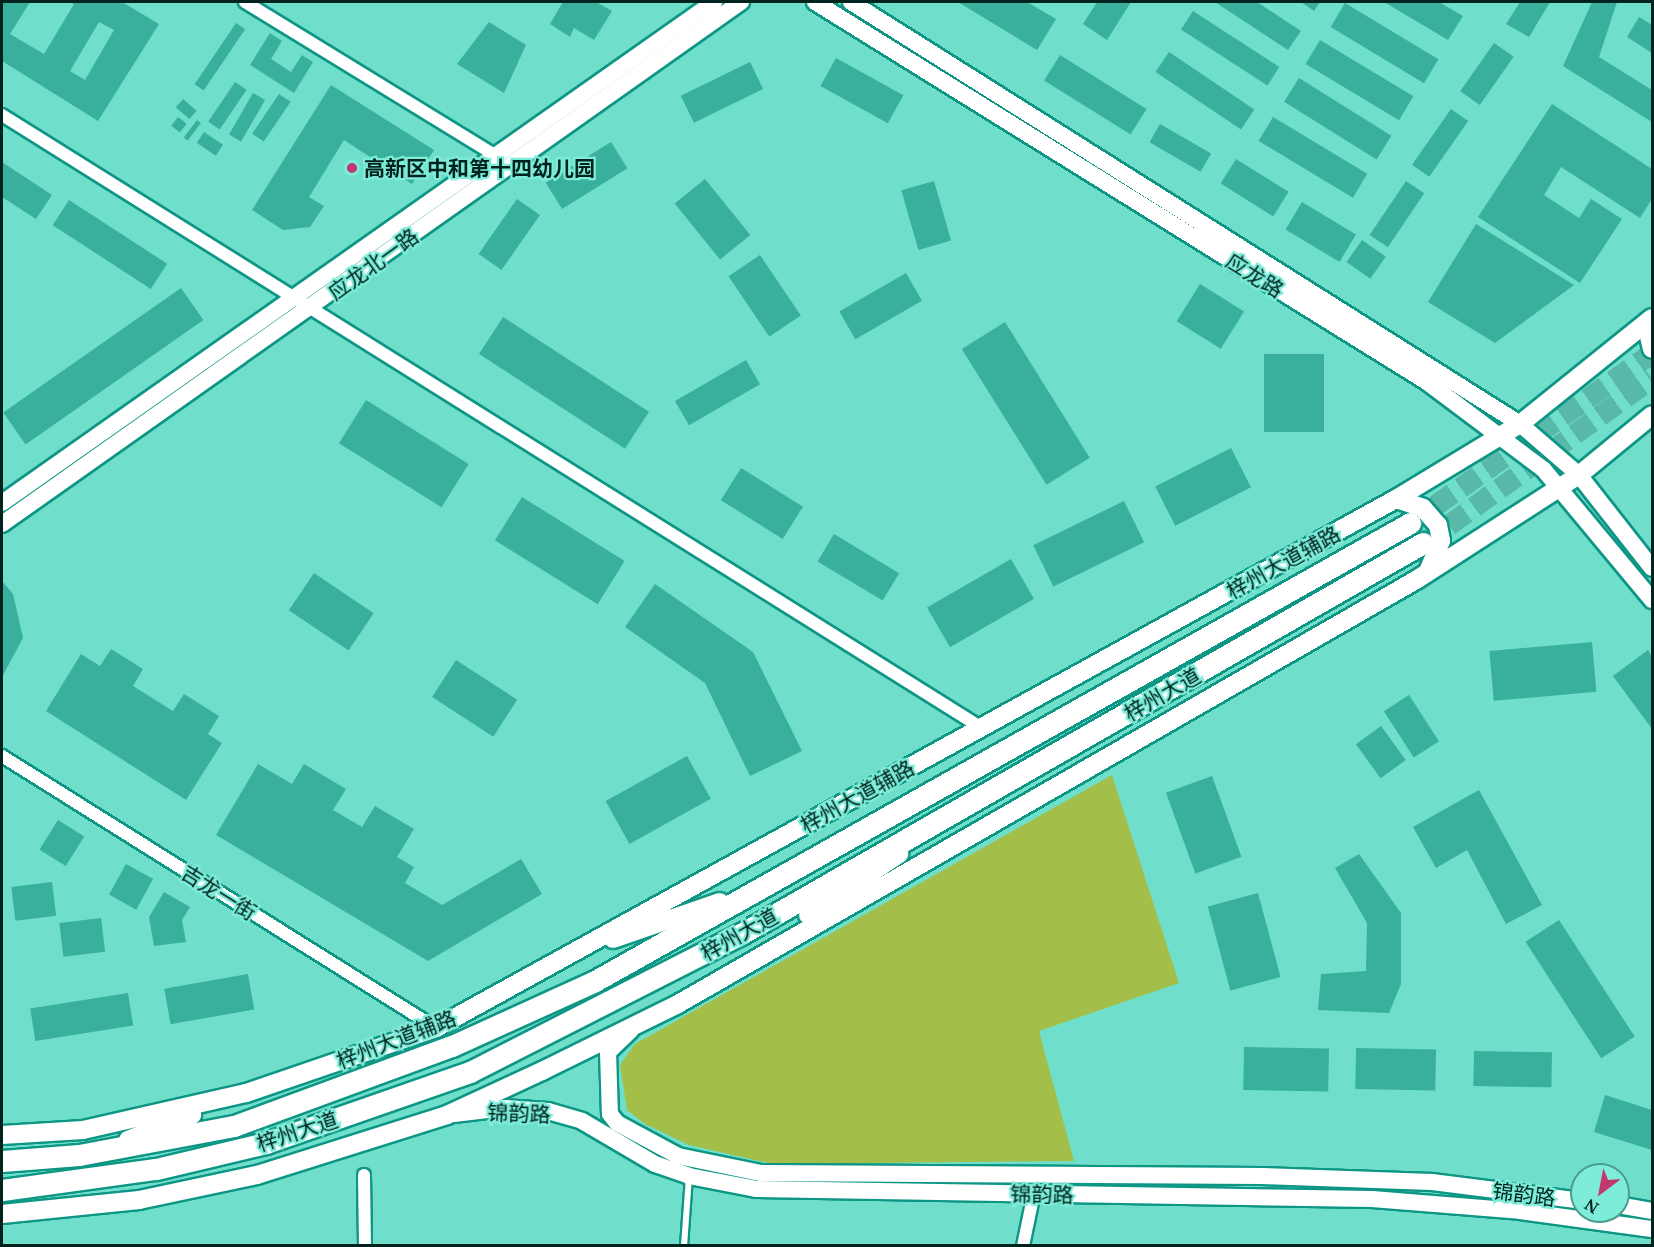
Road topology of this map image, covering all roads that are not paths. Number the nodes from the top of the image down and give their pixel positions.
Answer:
1 (245, 2) edge
2 (714, 2) edge
3 (741, 2) edge
4 (814, 2) edge
5 (851, 2) edge
6 (2, 115) edge
7 (496, 156) junction
8 (295, 298) junction
9 (311, 309) junction
10 (1652, 318) edge
11 (1653, 349) edge
12 (1653, 415) edge
13 (1520, 424) junction
14 (1500, 435) junction
15 (1579, 475) junction
16 (1560, 486) junction
17 (1396, 499) junction
18 (2, 503) edge
19 (1410, 523) tunnel mouth
20 (2, 524) edge
21 (1423, 543) tunnel mouth
22 (1653, 568) edge
23 (1427, 572) junction
24 (1653, 600) edge
25 (982, 728) junction
26 (2, 756) edge
27 (985, 795) junction
28 (769, 881) junction
29 (580, 949) junction
30 (695, 994) junction
31 (635, 1025) junction
32 (436, 1028) junction
33 (258, 1089) junction
34 (447, 1115) junction
35 (2, 1136) edge
36 (100, 1151) junction
37 (2, 1161) edge
38 (364, 1175) dead end
39 (689, 1176) junction
40 (2, 1190) edge
41 (1034, 1193) junction
42 (1570, 1199) edge
43 (1630, 1207) edge
44 (1653, 1211) edge
45 (2, 1214) edge
46 (1653, 1229) edge
47 (365, 1245) edge
48 (684, 1245) edge
49 (1023, 1245) edge

1 - 7 street
2 - 7 street, 应龙北一路
3 - 9 street, 应龙北一路
4 - 14 street, 应龙路
5 - 13 street, 应龙路
6 - 8 street
7 - 8 street, 应龙北一路
8 - 9 street
8 - 18 street, 应龙北一路
9 - 20 street, 应龙北一路
9 - 25 street
10 - 11 main road
10 - 13 main road, 梓州大道辅路
12 - 15 main road
13 - 14 main road, 梓州大道辅路
13 - 15 street, 应龙路
14 - 16 street, 应龙路
14 - 17 main road, 梓州大道辅路
15 - 16 main road
15 - 22 street, 应龙路
16 - 23 main road
16 - 24 street, 应龙路
17 - 23 main road
17 - 25 main road, 梓州大道辅路
19 - 28 highway, 梓州大道
21 - 27 highway, 梓州大道
23 - 30 main road
25 - 29 main road, 梓州大道辅路
26 - 32 street, 吉龙一街
27 - 30 main road
27 - 40 highway, 梓州大道
28 - 29 main road
28 - 36 highway, 梓州大道
29 - 32 main road, 梓州大道辅路
30 - 31 main road
31 - 34 main road
31 - 42 street, 锦韵路
32 - 33 main road, 梓州大道辅路
33 - 35 main road, 梓州大道辅路
33 - 36 main road
34 - 39 street, 锦韵路
34 - 45 main road
36 - 37 highway, 梓州大道
38 - 47 street
39 - 41 street, 锦韵路
39 - 48 lane
41 - 46 street, 锦韵路
41 - 49 street
43 - 44 street

